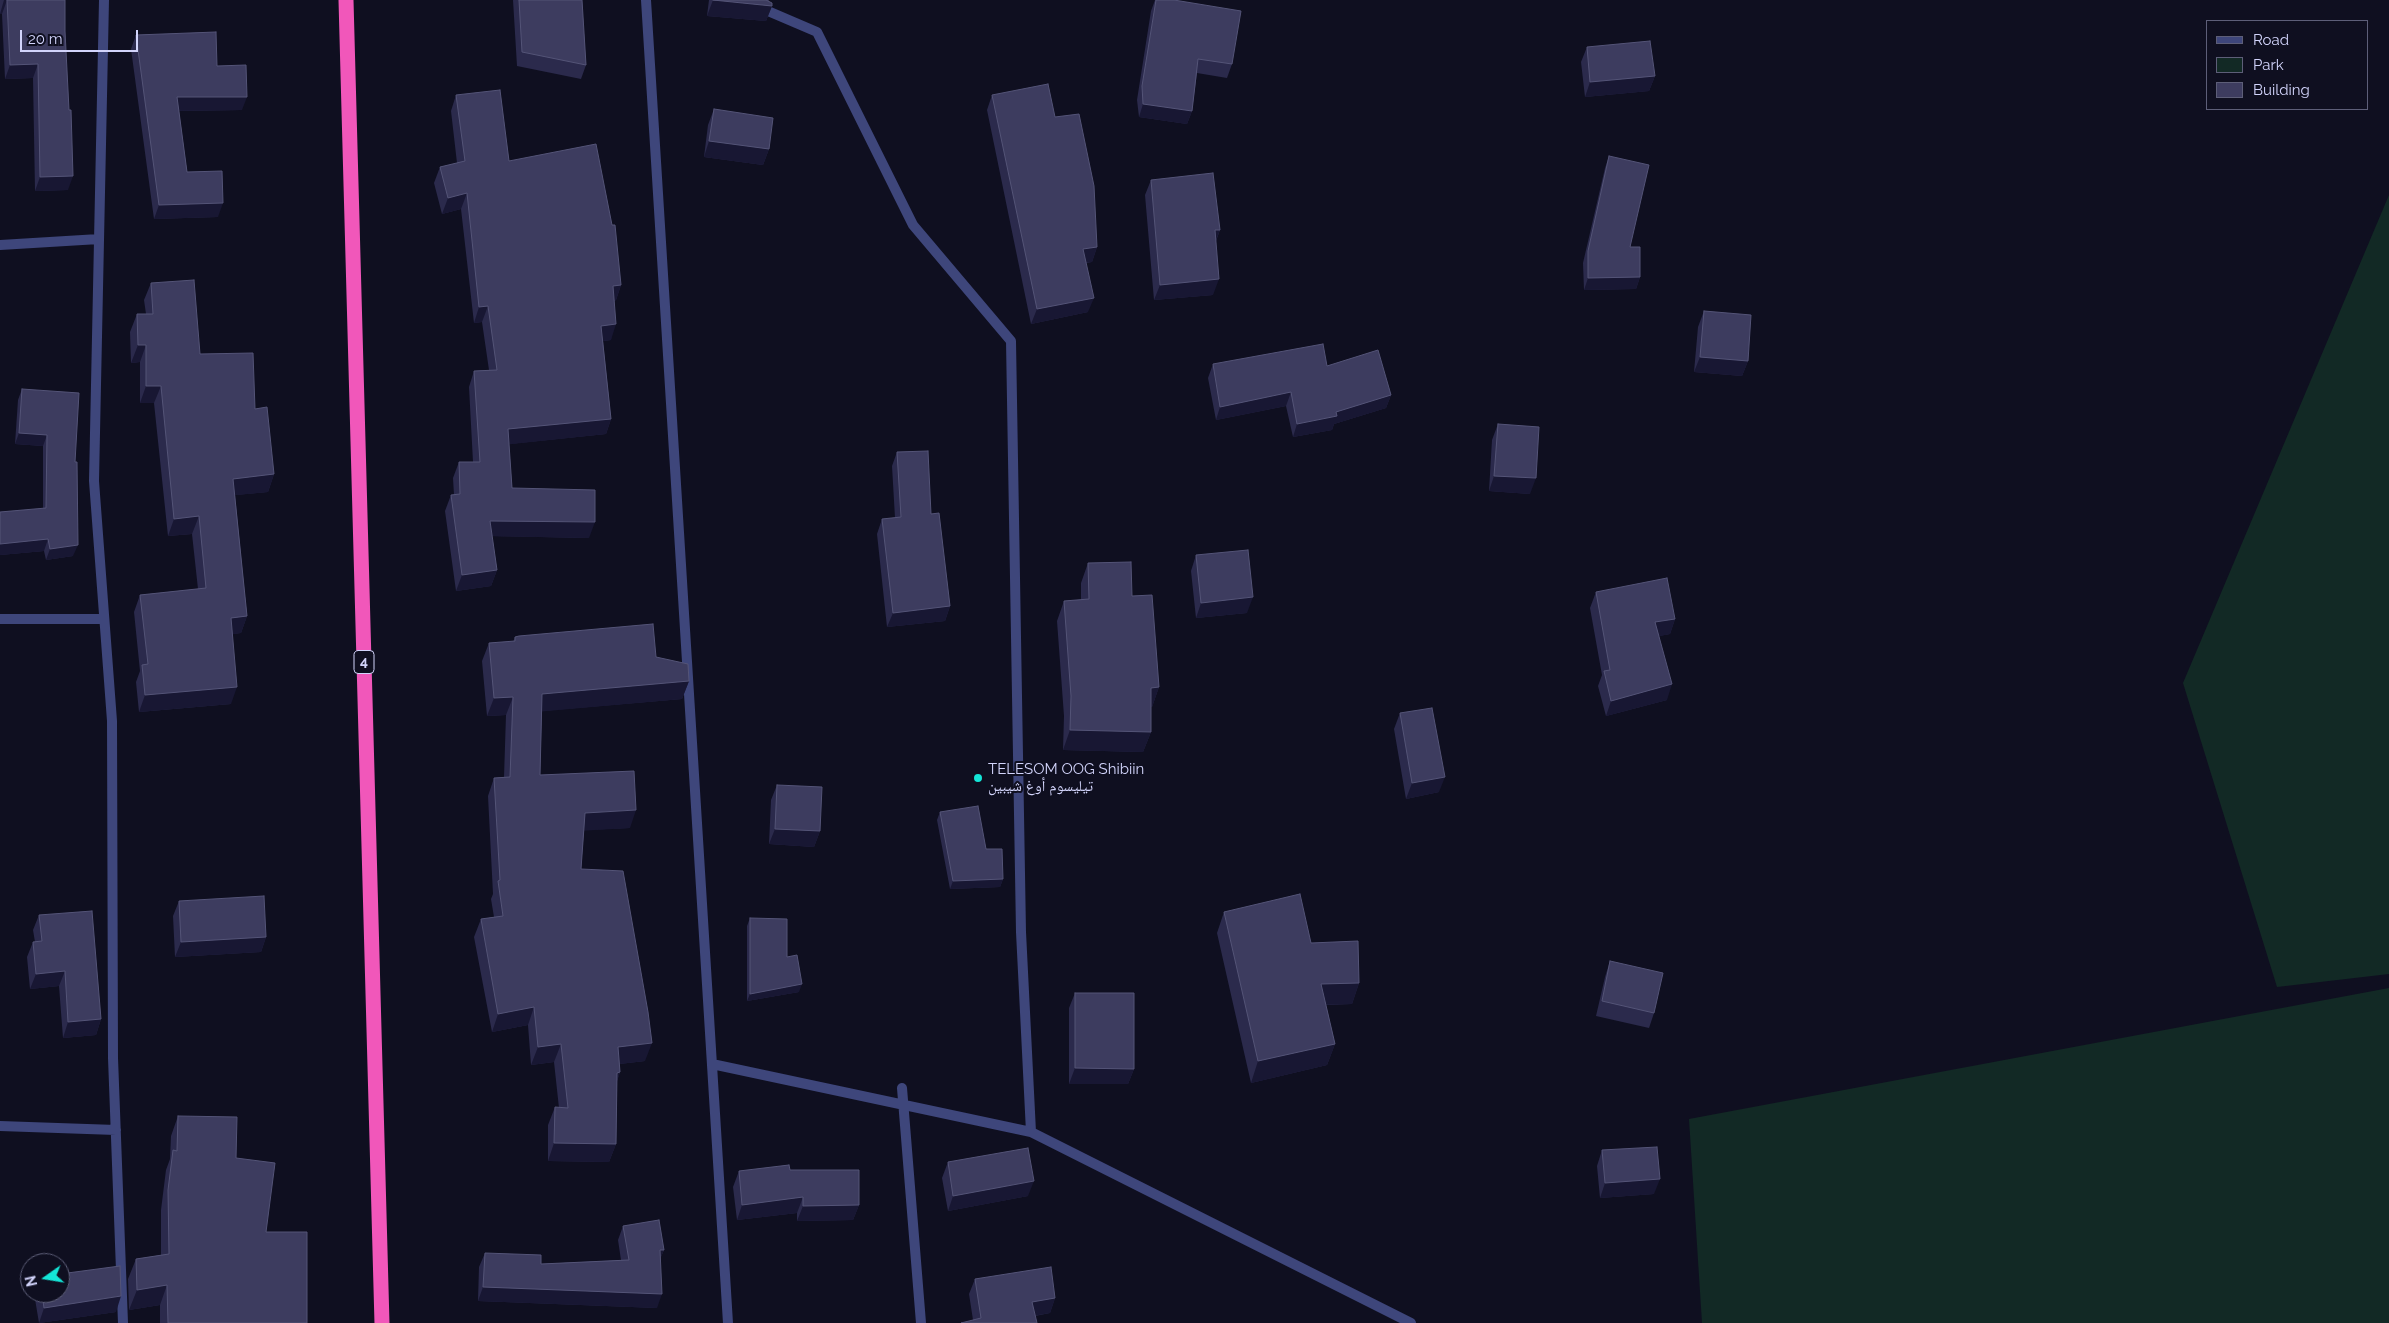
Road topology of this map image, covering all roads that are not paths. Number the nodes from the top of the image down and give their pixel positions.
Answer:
1 (104, 0) edge
2 (346, 0) edge
3 (646, 0) edge
4 (742, 0) edge
5 (99, 239) junction
6 (0, 245) edge
7 (0, 619) edge
8 (104, 620) junction
9 (712, 1064) junction
10 (902, 1088) dead end
11 (903, 1105) junction
12 (0, 1126) edge
13 (116, 1130) junction
14 (1031, 1132) junction
15 (123, 1323) edge
16 (382, 1323) edge
17 (728, 1323) edge
18 (921, 1323) edge
19 (1411, 1323) edge

1 - 5 street
2 - 16 highway, 4
3 - 9 street
4 - 14 street
5 - 6 street
5 - 8 street
7 - 8 street
8 - 13 street
9 - 11 street
9 - 17 street
10 - 11 street
11 - 14 street
11 - 18 street
12 - 13 street
13 - 15 street
14 - 19 street

